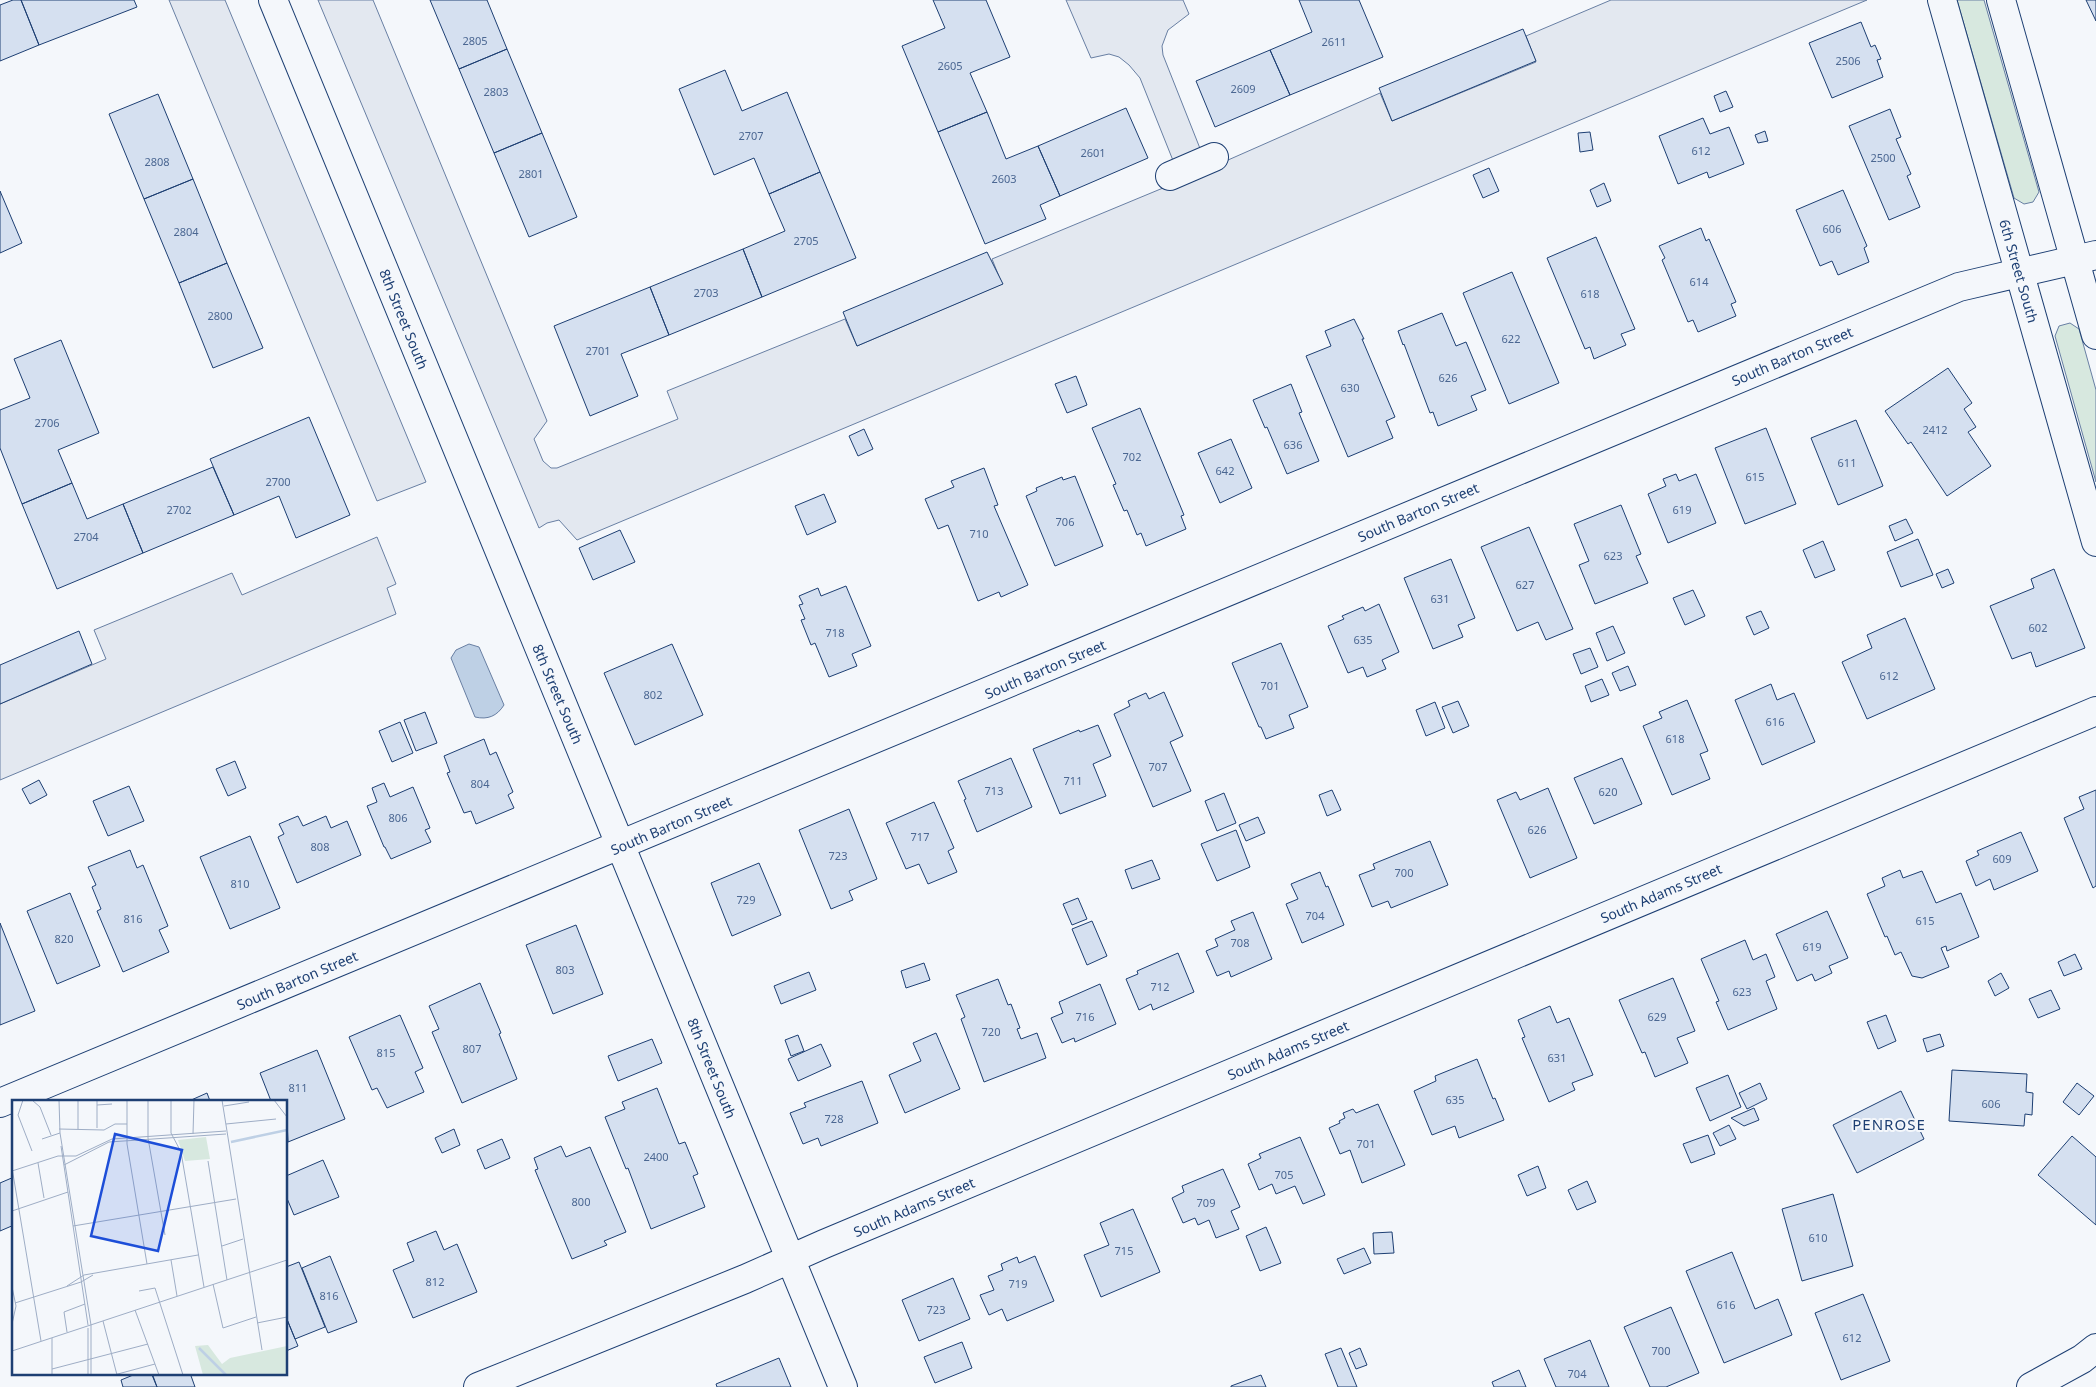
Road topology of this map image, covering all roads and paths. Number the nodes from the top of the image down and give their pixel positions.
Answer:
1 (273, 0) edge
2 (1942, 0) edge
3 (2001, 0) edge
4 (1214, 157) dead end
5 (1170, 176) dead end
6 (2085, 257) edge
7 (2020, 272) junction
8 (2096, 335) edge
9 (2096, 542) edge
10 (2096, 711) edge
11 (621, 846) junction
12 (0, 1103) edge
13 (791, 1260) junction
14 (2096, 1348) edge
15 (478, 1387) edge
16 (844, 1387) edge
17 (2031, 1387) edge

1 - 11 street, 8th Street South
2 - 7 street, 6th Street South
3 - 6 street
4 - 5 street
6 - 7 street, South Barton Street
6 - 8 street
7 - 9 street, 6th Street South
7 - 11 street, South Barton Street
10 - 13 street, South Adams Street
11 - 12 street, South Barton Street
11 - 13 street, 8th Street South
13 - 15 street, South Adams Street
13 - 16 street, 8th Street South
14 - 17 street

